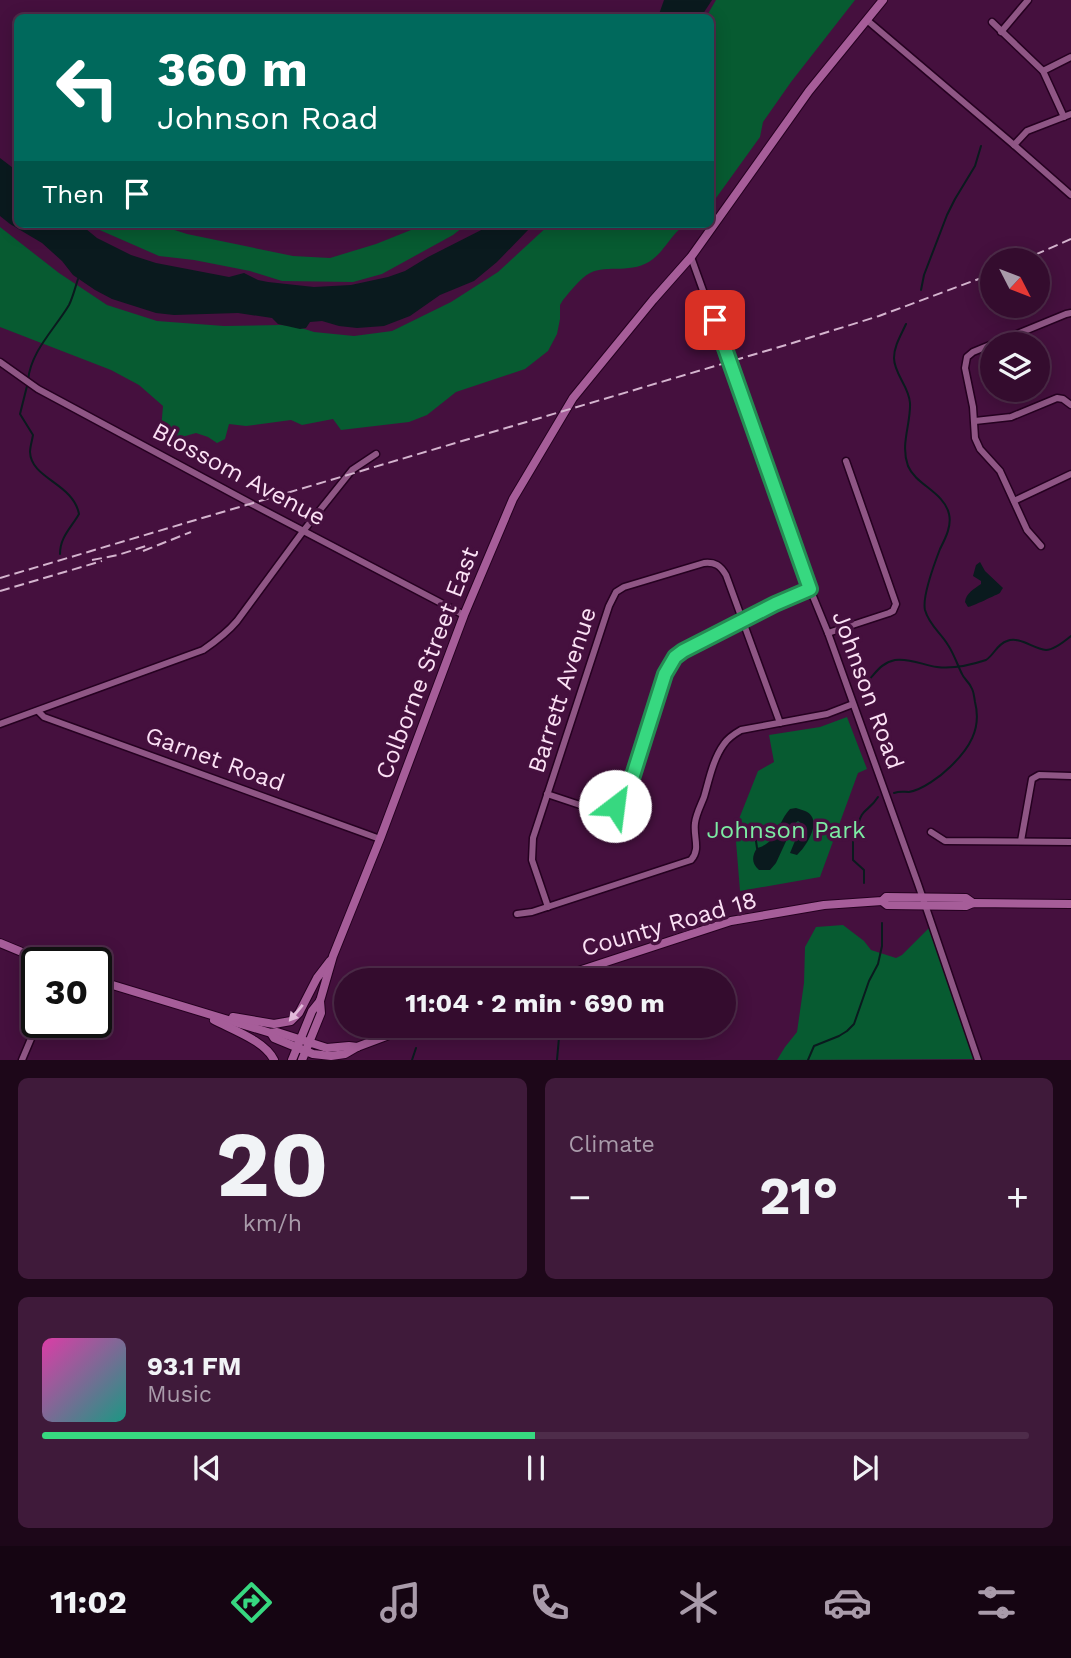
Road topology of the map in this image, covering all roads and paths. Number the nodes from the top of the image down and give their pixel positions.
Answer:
1 (883, 0) edge
2 (1028, 0) edge
3 (867, 21) junction
4 (992, 22) dead end
5 (1001, 32) junction
6 (1071, 57) edge
7 (1044, 71) junction
8 (1068, 116) edge
9 (1014, 145) junction
10 (1071, 195) edge
11 (714, 225) edge
12 (712, 228) edge
13 (691, 257) junction
14 (1071, 313) edge
15 (0, 362) edge
16 (1071, 405) edge
17 (975, 421) junction
18 (376, 454) dead end
19 (846, 460) dead end
20 (1071, 474) edge
21 (1014, 501) junction
22 (304, 530) junction
23 (1041, 546) dead end
24 (810, 589) junction
25 (464, 615) junction
26 (743, 621) junction
27 (828, 633) junction
28 (853, 704) junction
29 (38, 711) junction
30 (780, 723) junction
31 (0, 724) edge
32 (1071, 776) edge
33 (547, 794) junction
34 (931, 832) dead end
35 (380, 839) junction
36 (1021, 841) junction
37 (1071, 842) edge
38 (924, 901) junction
39 (1071, 904) edge
40 (548, 907) junction
41 (517, 914) dead end
42 (0, 943) edge
43 (21, 952) edge
44 (334, 956) junction
45 (588, 968) edge
46 (112, 985) edge
47 (320, 1002) junction
48 (196, 1011) junction
49 (31, 1038) edge
50 (380, 1038) edge
51 (383, 1038) edge
52 (299, 1043) junction
53 (306, 1051) edge
54 (22, 1059) edge
55 (274, 1059) edge
56 (292, 1059) edge
57 (345, 1059) edge
58 (978, 1059) edge

1 - 3 main road, Colborne Street East
2 - 5 street
3 - 9 street
3 - 11 main road, Colborne Street East
4 - 5 street
5 - 7 street
6 - 7 street
7 - 8 street
8 - 9 street
9 - 10 street
12 - 13 main road, Colborne Street East
13 - 24 street, Johnson Road
13 - 25 main road, Colborne Street East
14 - 17 street
15 - 22 street, Blossom Avenue
16 - 17 street
17 - 21 street
18 - 22 street
19 - 27 street
20 - 21 street
21 - 23 street
22 - 25 street, Blossom Avenue
22 - 29 street
24 - 26 street
24 - 27 street, Johnson Road
25 - 35 main road, Colborne Street East
26 - 30 street, Barrett Avenue
26 - 33 street
26 - 33 street, Barrett Avenue
27 - 28 street, Johnson Road
28 - 30 street
28 - 38 street, Johnson Road
29 - 31 street
29 - 35 street, Garnet Road
30 - 40 street
32 - 36 street
33 - 40 street, Barrett Avenue
34 - 36 street
35 - 44 main road, Colborne Street East
36 - 37 street
38 - 39 main road, County Road 18
38 - 45 main road, County Road 18
38 - 58 street, Johnson Road
40 - 41 street
42 - 43 main road
44 - 47 main road, Colborne Street East
44 -> 48 main road
46 - 48 main road
47 - 52 main road, Colborne Street East
47 - 53 main road, Colborne Street East
48 - 52 main road
48 - 55 main road
49 - 54 street
50 - 53 main road
51 - 57 main road
52 - 53 main road
52 - 56 main road, Colborne Street East

